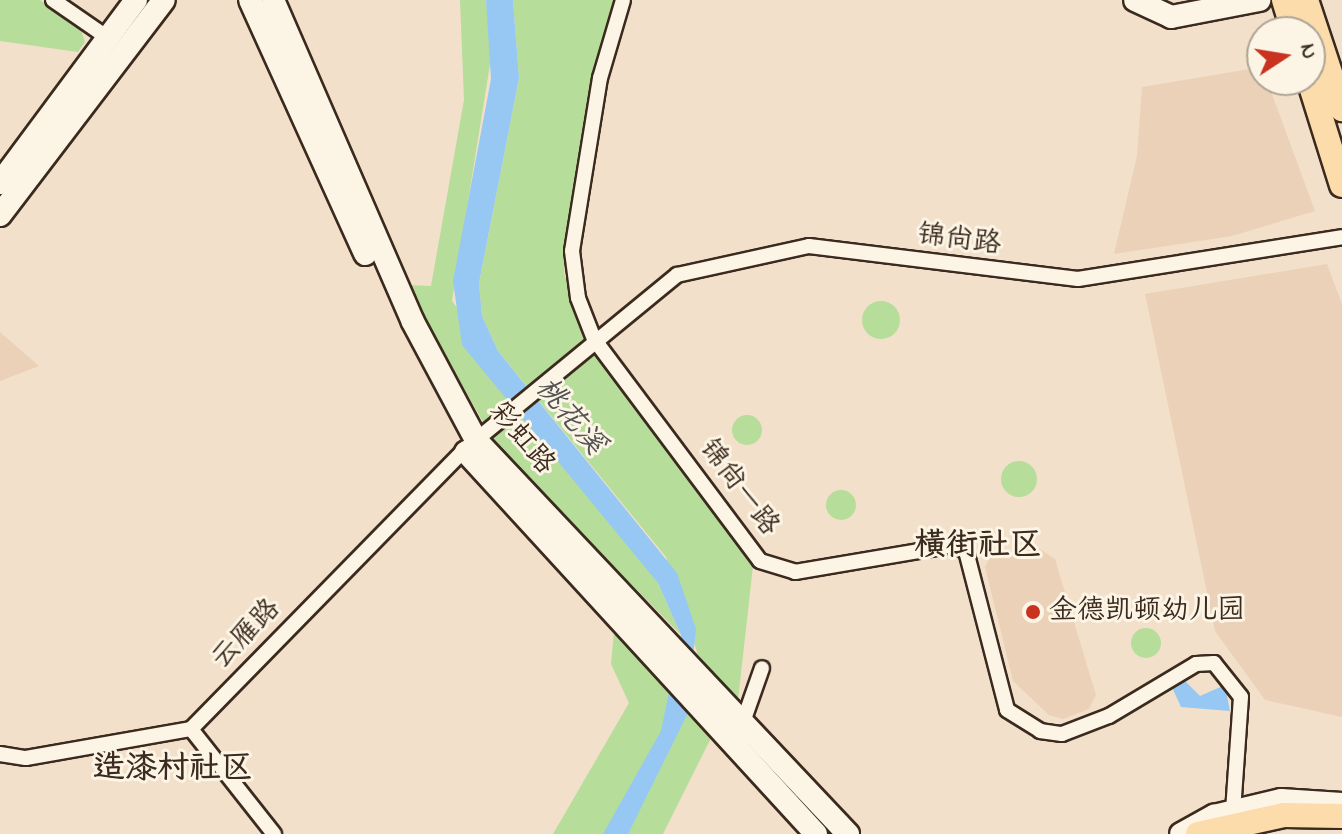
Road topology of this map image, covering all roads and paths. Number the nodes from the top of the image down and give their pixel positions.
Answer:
1 (53, 0) edge
2 (164, 0) edge
3 (179, 0) edge
4 (623, 0) edge
5 (1135, 0) edge
6 (1158, 0) edge
7 (1216, 0) edge
8 (1259, 0) edge
9 (1306, 0) edge
10 (254, 3) edge
11 (140, 10) edge
12 (105, 36) junction
13 (1314, 96) edge
14 (1342, 109) edge
15 (0, 183) edge
16 (1342, 185) edge
17 (0, 215) edge
18 (1342, 237) edge
19 (594, 339) junction
20 (470, 445) junction
21 (762, 668) dead end
22 (736, 723) junction
23 (191, 729) junction
24 (0, 754) edge
25 (784, 763) junction
26 (771, 781) junction
27 (1342, 804) edge
28 (1233, 812) junction
29 (1342, 816) edge
30 (1342, 831) edge
31 (274, 834) edge
32 (816, 834) edge
33 (848, 834) edge
34 (1181, 834) edge
35 (1198, 834) edge
36 (1272, 834) edge

1 - 12 street
2 - 11 main road
3 - 11 main road
4 - 19 street, 锦尚一路
5 - 8 main road
6 - 7 main road
9 - 14 main road
10 - 20 main road, 彩虹路
11 - 12 main road
11 - 17 main road
12 - 15 main road
13 - 16 main road
18 - 19 street, 锦尚路
19 - 20 street, 锦尚路
19 - 28 street, 锦尚一路
20 - 22 main road, 彩虹路
20 - 23 street, 云雁路
21 - 22 street
22 - 25 main road, 彩虹路
22 - 26 main road, 彩虹路
23 - 24 street
23 - 31 street
25 - 26 main road
25 - 33 main road, 彩虹路
26 - 32 main road, 彩虹路
27 - 28 main road
28 - 34 main road
29 - 35 main road
30 - 36 main road

